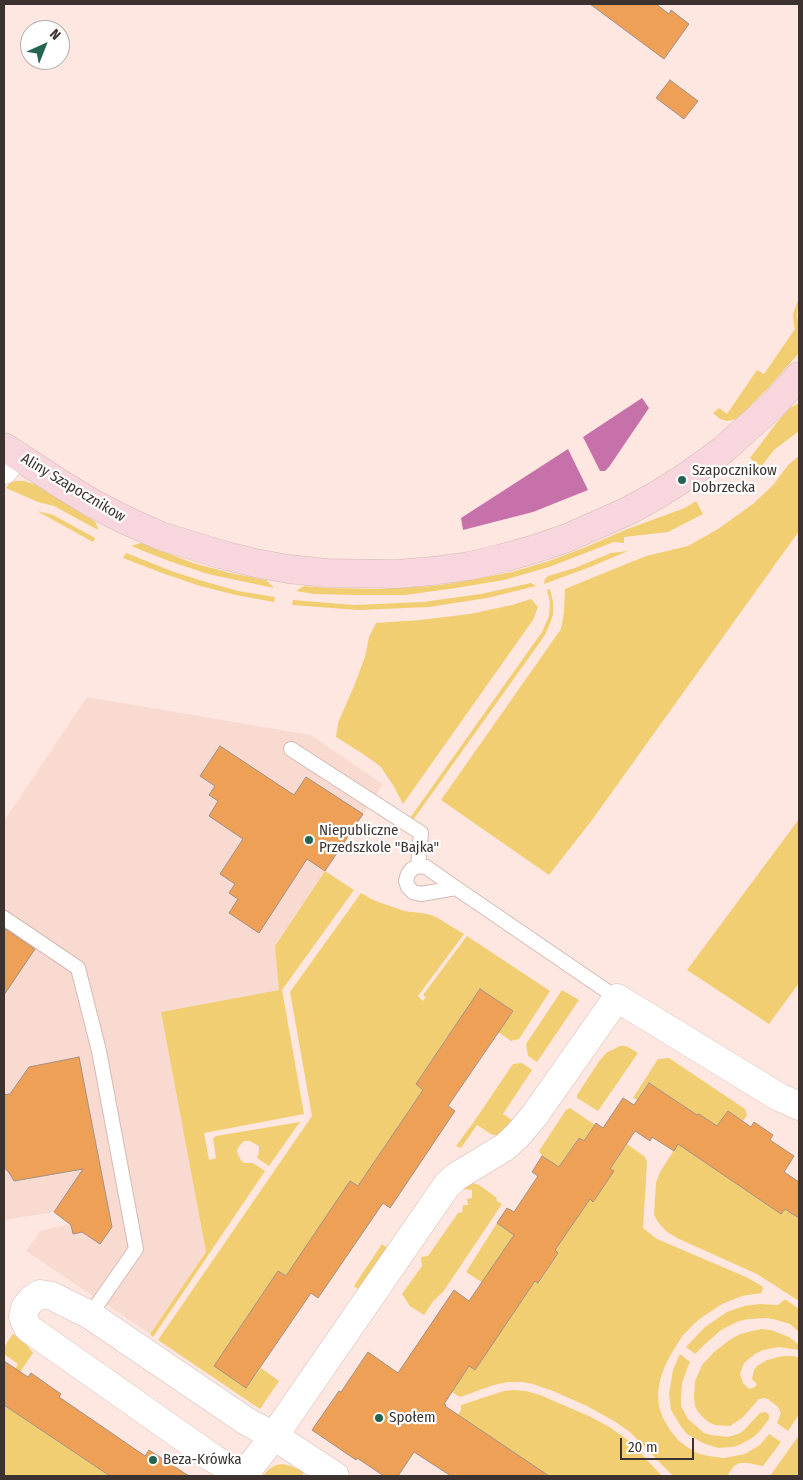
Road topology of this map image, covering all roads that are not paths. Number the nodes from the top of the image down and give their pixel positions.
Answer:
1 (799, 377) edge
2 (8, 457) edge
3 (291, 749) dead end
4 (418, 866) junction
5 (456, 888) junction
6 (4, 918) edge
7 (617, 998) junction
8 (799, 1106) edge
9 (90, 1315) junction
10 (274, 1436) junction
11 (243, 1476) edge
12 (335, 1476) edge

1 - 2 street, Aliny Szapocznikow
3 - 4 lane
4 - 5 lane
4 - 5 lane
5 - 7 lane
6 - 9 lane
7 - 8 street
7 - 10 street
9 - 10 street
9 - 11 street
10 - 11 street
10 - 12 street

